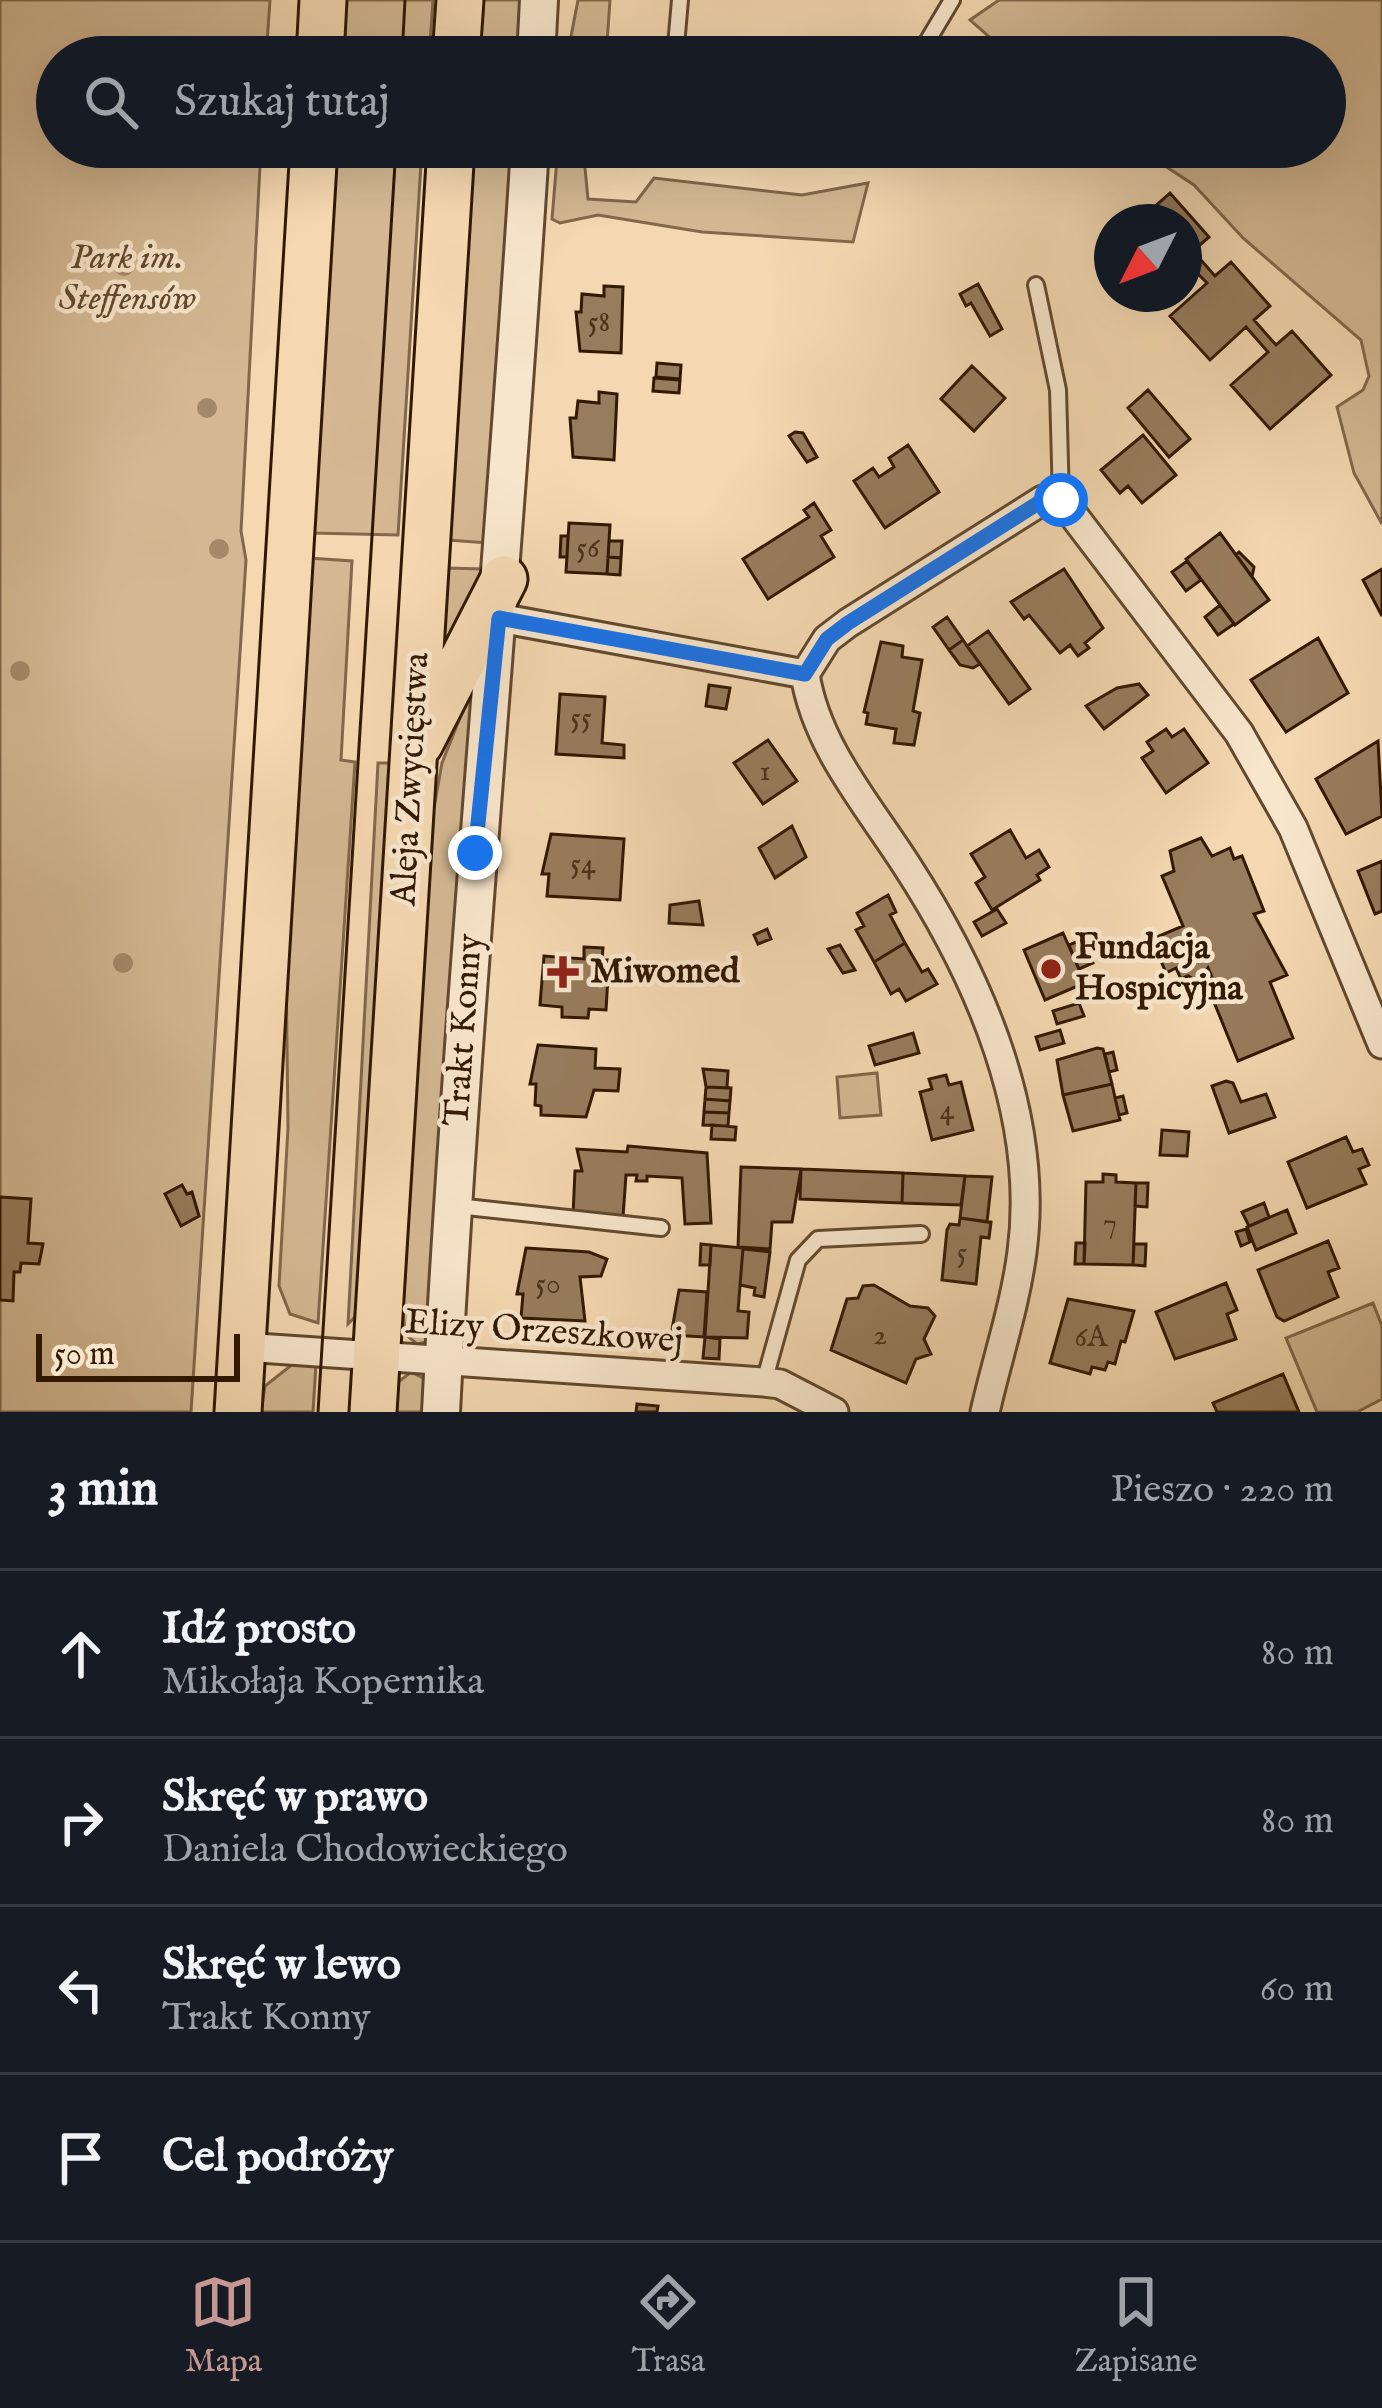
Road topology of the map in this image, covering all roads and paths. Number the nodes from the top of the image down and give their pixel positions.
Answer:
1 (323, 0) edge
2 (460, 0) edge
3 (539, 0) edge
4 (680, 0) edge
5 (952, 0) edge
6 (321, 36) edge
7 (457, 36) edge
8 (537, 36) edge
9 (677, 36) edge
10 (931, 36) edge
11 (313, 168) edge
12 (450, 168) edge
13 (529, 168) edge
14 (1036, 286) dead end
15 (1061, 500) junction
16 (501, 599) junction
17 (805, 674) junction
18 (413, 756) junction
19 (1382, 1044) edge
20 (453, 1205) junction
21 (661, 1228) dead end
22 (921, 1234) dead end
23 (242, 1347) junction
24 (377, 1357) junction
25 (444, 1360) junction
26 (764, 1382) junction
27 (238, 1412) edge
28 (373, 1412) edge
29 (441, 1412) edge
30 (834, 1412) edge
31 (985, 1412) edge

1 - 6 main road
2 - 7 main road
3 - 8 street
4 - 9 lane
5 - 10 lane
11 - 23 main road
12 - 18 main road, Aleja Zwycięstwa
13 - 16 street, Trakt Konny
14 - 15 lane
15 - 17 street
15 - 19 street
16 - 17 street
16 - 18 main road
16 - 20 street, Trakt Konny
17 - 31 street
18 - 24 main road, Aleja Zwycięstwa
20 - 21 lane
20 - 25 street, Trakt Konny
22 - 26 lane
23 - 24 street, Elizy Orzeszkowej
23 - 27 main road
24 - 25 street, Elizy Orzeszkowej
24 - 28 main road, Aleja Zwycięstwa
25 - 26 street, Elizy Orzeszkowej
25 - 29 street, Trakt Konny
26 - 30 street, Elizy Orzeszkowej

